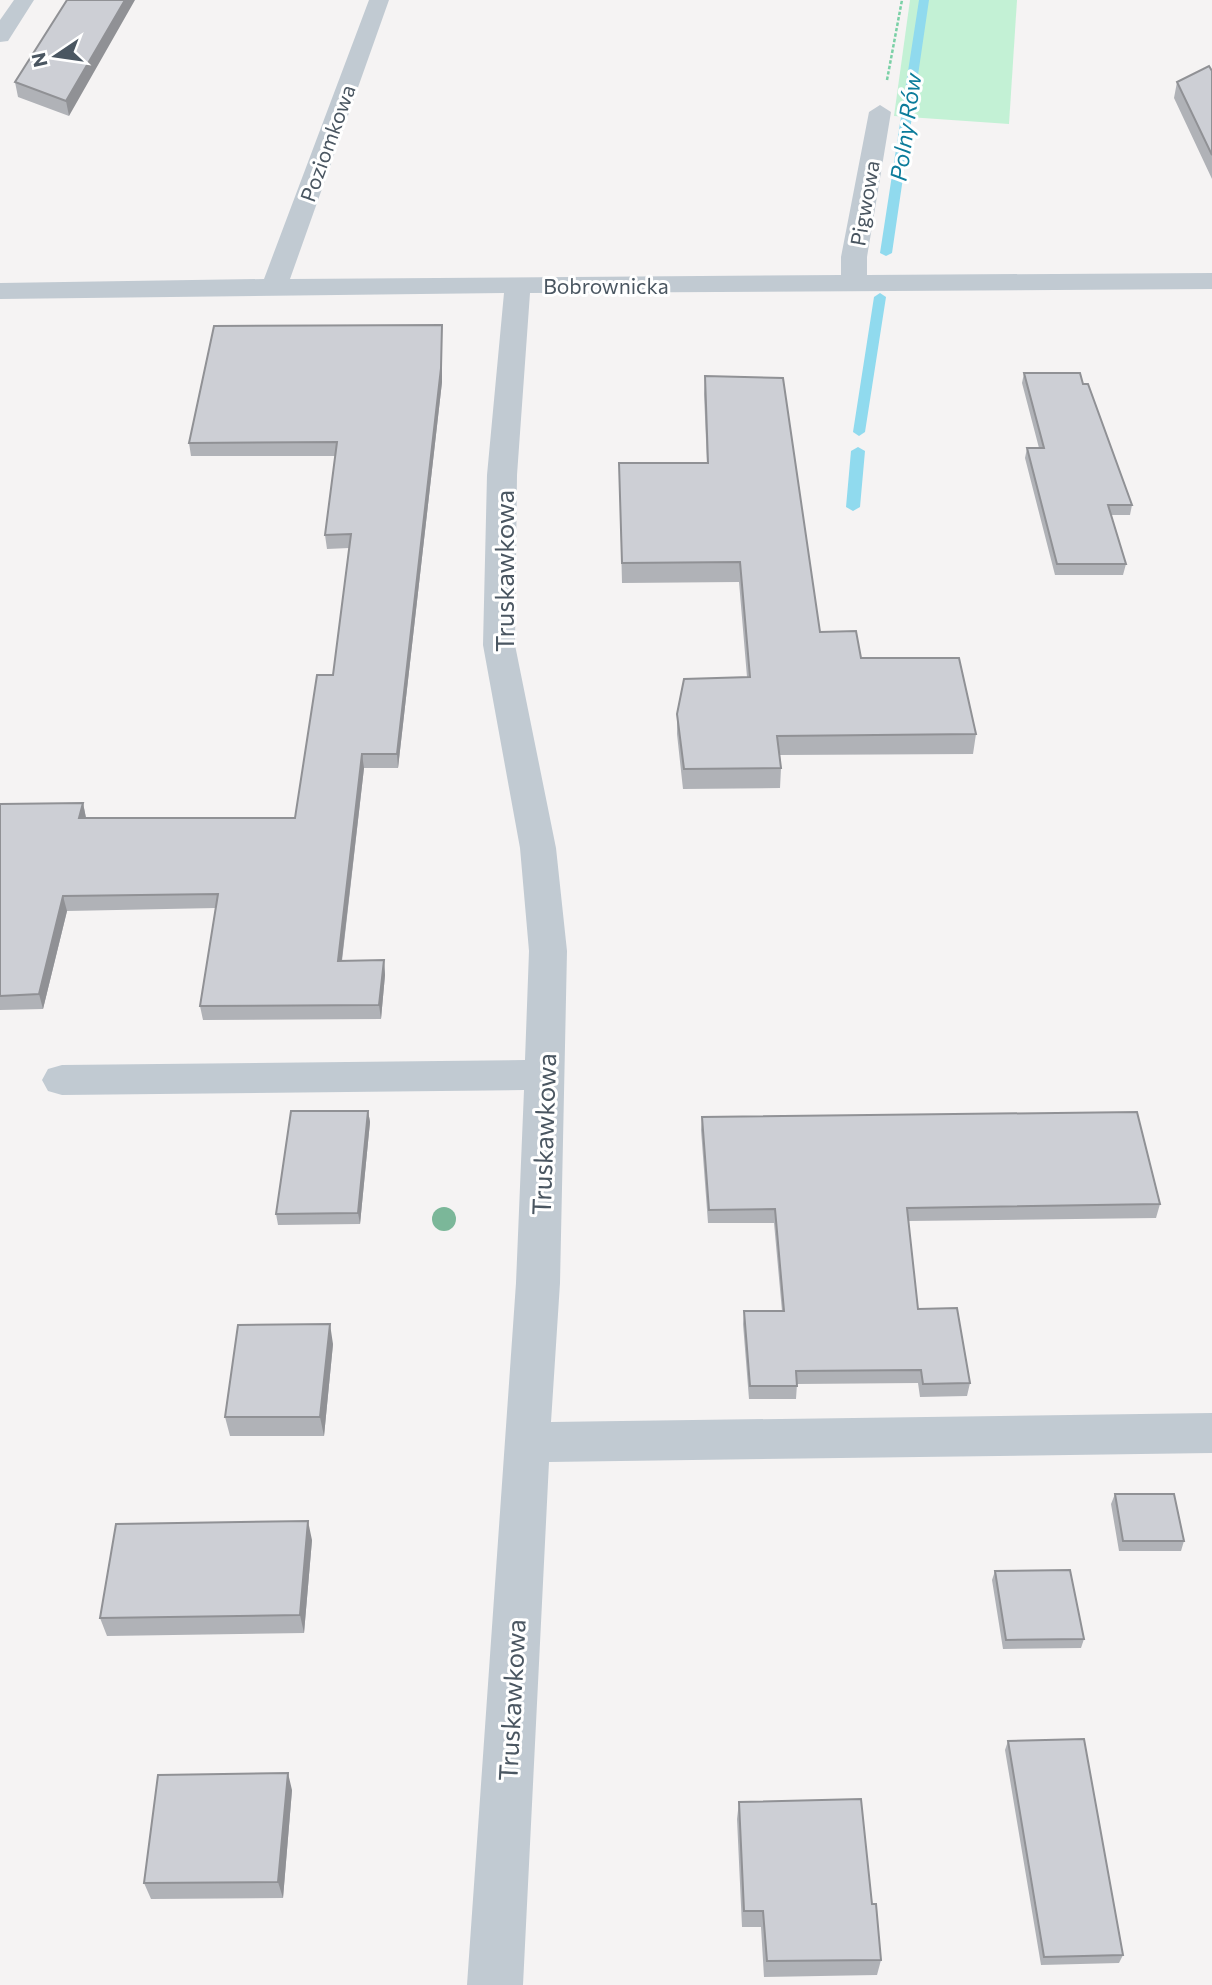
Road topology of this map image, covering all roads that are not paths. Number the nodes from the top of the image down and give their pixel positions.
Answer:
1 (24, 0) edge
2 (379, 0) edge
3 (0, 36) edge
4 (880, 112) road end
5 (1212, 282) edge
6 (853, 284) junction
7 (274, 286) junction
8 (518, 286) junction
9 (0, 291) edge
10 (545, 1075) junction
11 (62, 1080) dead end
12 (1212, 1433) edge
13 (526, 1441) junction
14 (495, 1985) edge

1 - 3 street
2 - 7 street, Poziomkowa
4 - 6 street, Pigwowa
5 - 6 street, Bobrownicka
6 - 8 street, Bobrownicka
7 - 8 street, Bobrownicka
7 - 9 street, Bobrownicka
8 - 10 street, Truskawkowa
10 - 11 street
10 - 13 street, Truskawkowa
12 - 13 street
13 - 14 street, Truskawkowa

